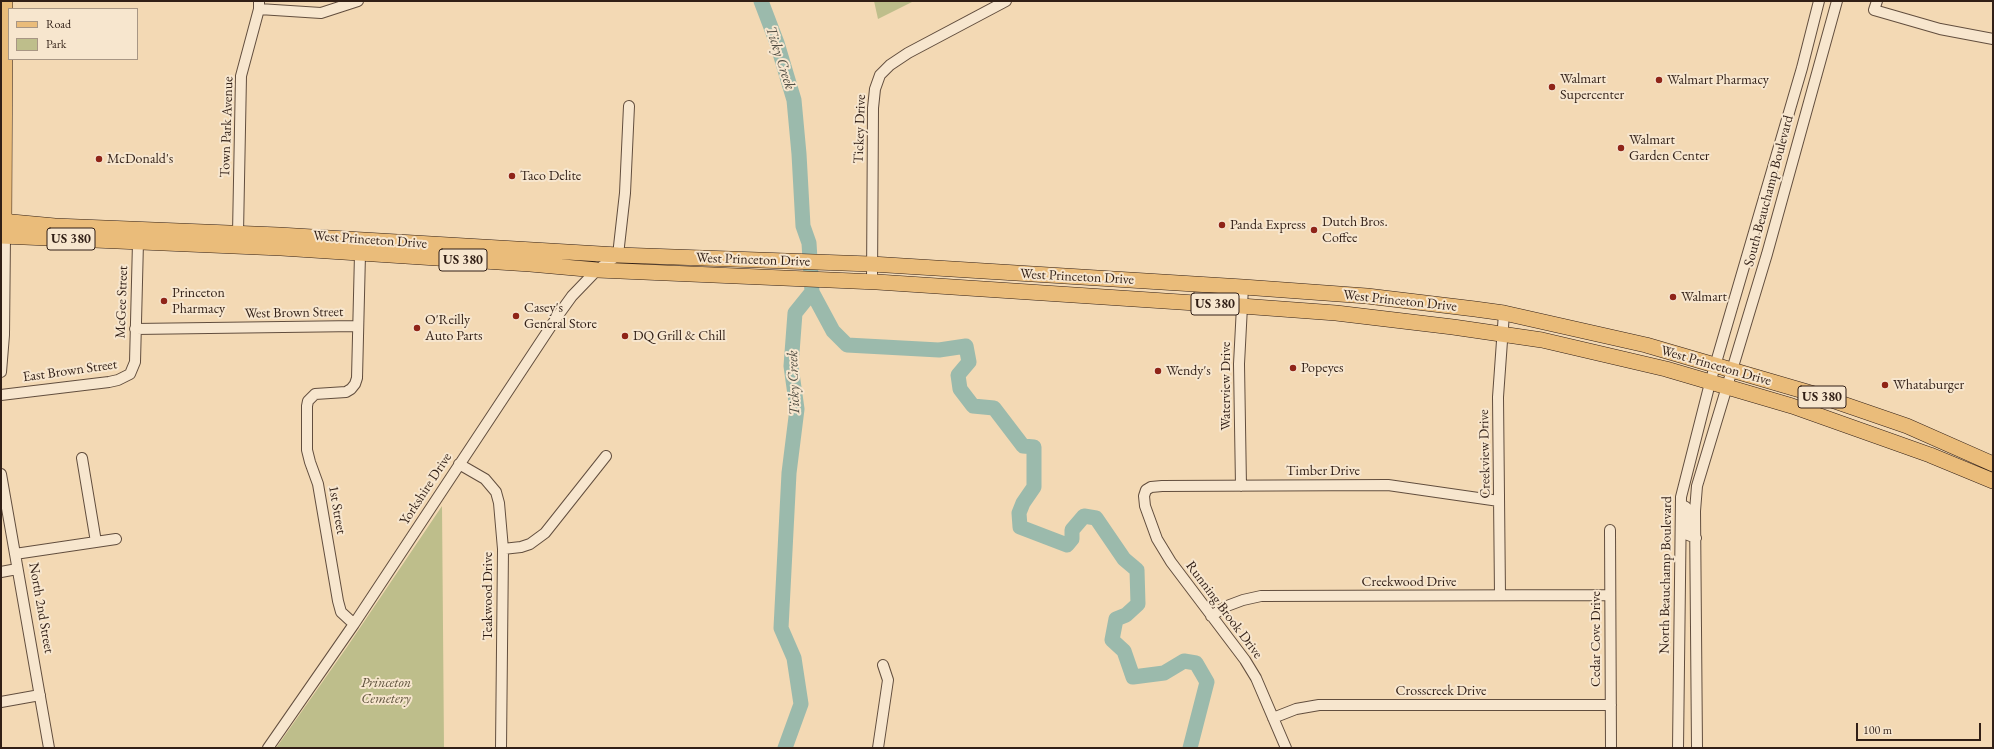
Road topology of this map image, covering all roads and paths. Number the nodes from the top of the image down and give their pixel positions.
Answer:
1 (6, 1) edge
2 (358, 1) edge
3 (1006, 1) edge
4 (1819, 1) edge
5 (1837, 1) edge
6 (259, 5) edge
7 (1876, 6) edge
8 (1993, 39) edge
9 (1802, 68) junction
10 (1816, 72) junction
11 (630, 106) dead end
12 (3, 120) edge
13 (1770, 176) junction
14 (1786, 182) junction
15 (3, 221) edge
16 (238, 233) junction
17 (3, 236) edge
18 (137, 236) junction
19 (364, 240) junction
20 (360, 254) junction
21 (618, 255) junction
22 (871, 264) junction
23 (597, 270) junction
24 (872, 282) junction
25 (1243, 287) junction
26 (1241, 306) junction
27 (1504, 313) junction
28 (357, 326) junction
29 (135, 329) junction
30 (1501, 334) junction
31 (135, 362) joint
32 (1715, 365) junction
33 (1733, 370) junction
34 (1, 372) edge
35 (1710, 383) junction
36 (1728, 388) junction
37 (1, 395) edge
38 (606, 456) dead end
39 (82, 458) dead end
40 (459, 464) junction
41 (1993, 464) edge
42 (1, 474) edge
43 (1993, 481) edge
44 (1241, 486) junction
45 (1146, 490) joint
46 (1499, 501) junction
47 (1680, 504) junction
48 (1610, 530) dead end
49 (116, 538) dead end
50 (1696, 538) junction
51 (96, 542) junction
52 (503, 549) junction
53 (15, 554) junction
54 (17, 569) junction
55 (1, 572) edge
56 (1610, 594) junction
57 (1500, 595) junction
58 (1211, 616) junction
59 (354, 624) junction
60 (883, 665) dead end
61 (40, 695) junction
62 (1, 702) edge
63 (1611, 705) junction
64 (1273, 718) junction
65 (49, 748) edge
66 (268, 748) edge
67 (502, 748) edge
68 (878, 748) edge
69 (1286, 748) edge
70 (1611, 748) edge
71 (1678, 748) edge
72 (1697, 748) edge

1 - 12 main road
2 - 6 street
3 - 22 street, Tickey Drive
4 - 9 street, South Beauchamp Boulevard
5 - 10 street, South Beauchamp Boulevard
6 - 16 street, Town Park Avenue
7 - 8 street
9 - 10 street
9 - 13 street, South Beauchamp Boulevard
10 - 14 street, South Beauchamp Boulevard
11 - 21 street
12 - 15 main road
13 - 14 street
13 - 32 street, South Beauchamp Boulevard
14 - 33 street, South Beauchamp Boulevard
15 - 17 main road
15 - 18 highway, US 380
16 - 18 highway, West Princeton Drive / US 380
16 - 19 highway, West Princeton Drive / US 380
17 - 18 highway, US 380
17 - 34 street
18 - 20 highway, West Princeton Drive / US 380
18 - 29 street, McGee Street
19 - 20 street
19 - 21 highway, West Princeton Drive / US 380
20 - 23 highway, West Princeton Drive / US 380
20 - 28 street
21 - 22 highway, West Princeton Drive / US 380
21 - 23 street, Yorkshire Drive
22 - 24 street, Tickey Drive
22 - 25 highway, West Princeton Drive / US 380
23 - 24 highway, West Princeton Drive / US 380
23 - 40 street, Yorkshire Drive
24 - 26 highway, West Princeton Drive / US 380
25 - 26 street, Waterview Drive
25 - 27 highway, West Princeton Drive / US 380
26 - 30 highway, West Princeton Drive / US 380
26 - 44 street, Waterview Drive
27 - 30 street, Creekview Drive
27 - 32 highway, West Princeton Drive / US 380
28 - 29 street, West Brown Street
28 - 59 street, 1st Street
29 - 31 street, McGee Street
30 - 35 highway, West Princeton Drive / US 380
30 - 46 street, Creekview Drive
31 - 37 street, East Brown Street
32 - 33 highway, West Princeton Drive / US 380
32 - 35 street, South Beauchamp Boulevard
33 - 36 street, South Beauchamp Boulevard
33 - 41 highway, West Princeton Drive / US 380
35 - 36 highway, West Princeton Drive / US 380
35 - 47 street, North Beauchamp Boulevard
36 - 43 highway, West Princeton Drive / US 380
36 - 50 street, North Beauchamp Boulevard
38 - 52 street
39 - 51 street
40 - 52 street, Teakwood Drive
40 - 59 street, Yorkshire Drive
42 - 53 street, North 2nd Street
44 - 45 street, Timber Drive
44 - 46 street, Timber Drive
45 - 58 street, Running Brook Drive
46 - 57 street, Creekview Drive
47 - 50 street
47 - 71 street, North Beauchamp Boulevard
48 - 56 street, Cedar Cove Drive
49 - 51 street
50 - 72 street, North Beauchamp Boulevard
51 - 53 street
52 - 67 street, Teakwood Drive
53 - 54 street, North 2nd Street
54 - 55 street
54 - 61 street, North 2nd Street
56 - 57 street, Creekwood Drive
56 - 63 street, Cedar Cove Drive
57 - 58 street, Creekwood Drive
58 - 64 street, Running Brook Drive
59 - 66 street, Yorkshire Drive
60 - 68 street
61 - 62 street
61 - 65 street, North 2nd Street
63 - 64 street, Crosscreek Drive
63 - 70 street, Cedar Cove Drive
64 - 69 street, Running Brook Drive

